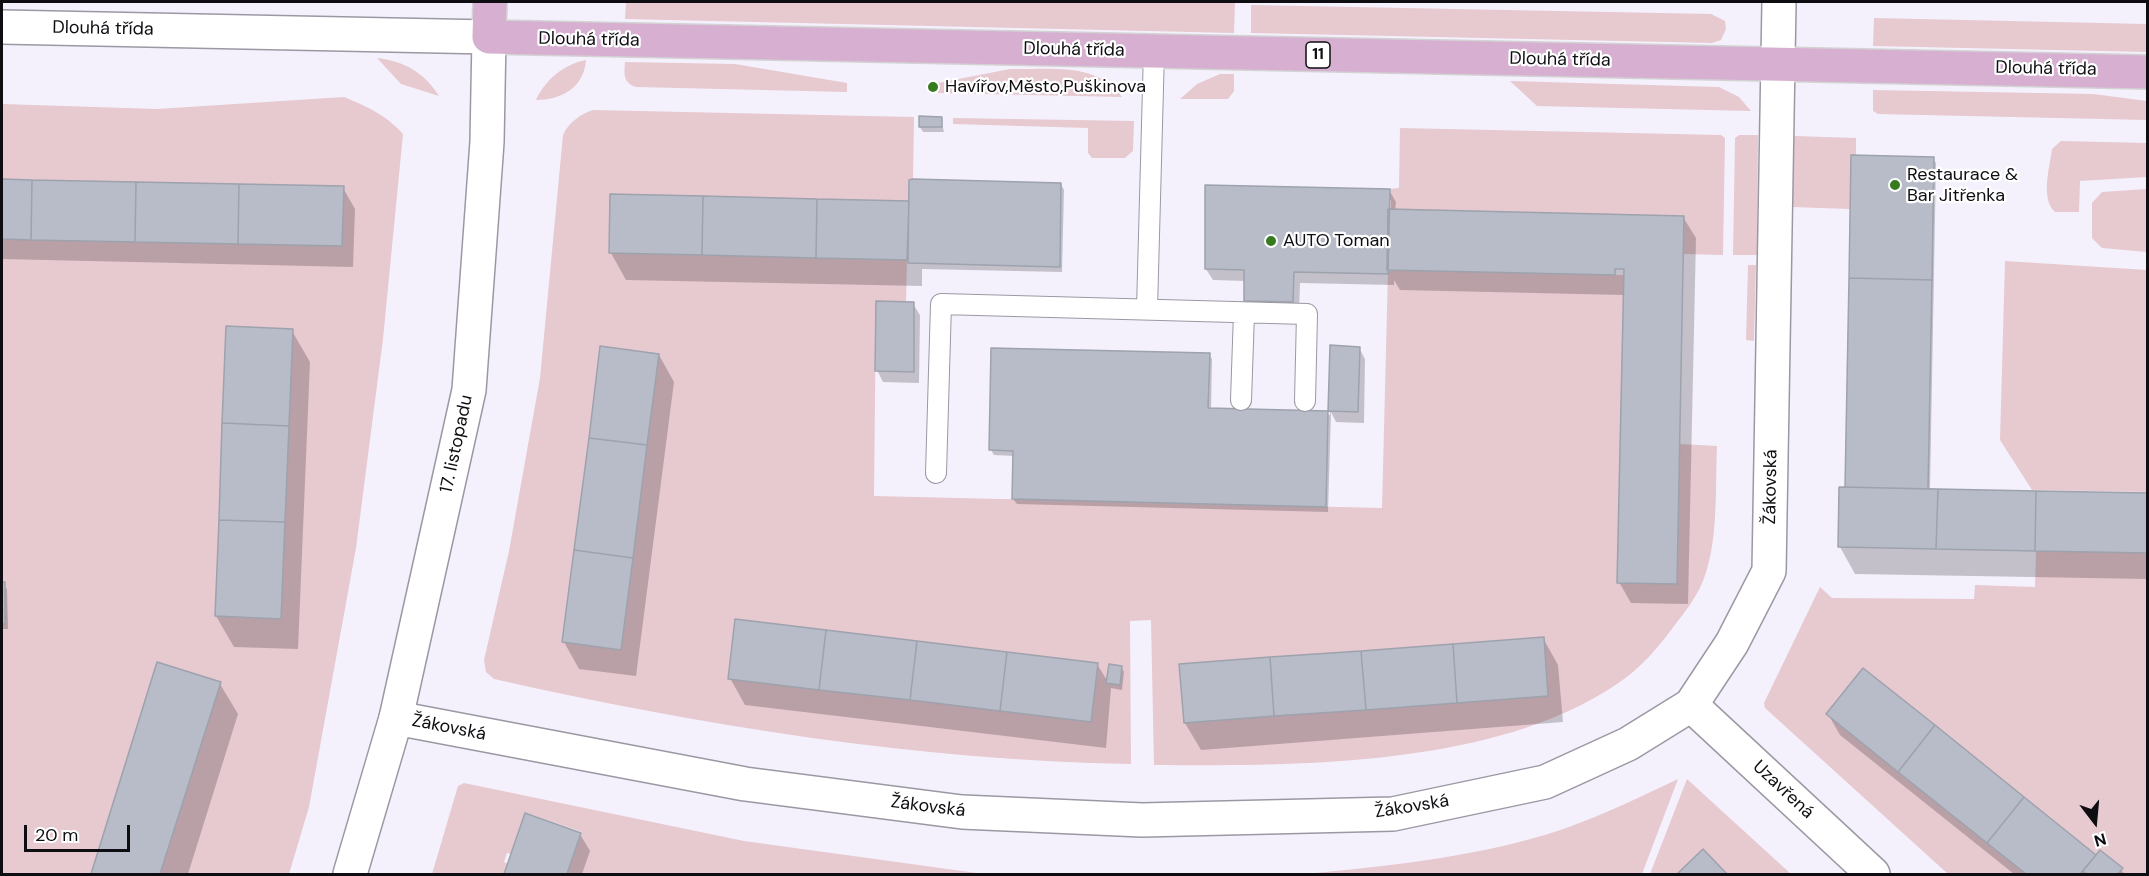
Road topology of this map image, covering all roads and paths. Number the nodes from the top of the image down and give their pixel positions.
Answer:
1 (490, 2) edge
2 (1779, 2) edge
3 (2, 27) edge
4 (489, 37) junction
5 (1154, 51) junction
6 (1778, 64) junction
7 (2148, 72) edge
8 (1147, 309) junction
9 (1244, 313) junction
10 (1241, 400) dead end
11 (1305, 401) dead end
12 (936, 473) dead end
13 (1691, 705) junction
14 (396, 718) junction
15 (350, 874) edge
16 (1873, 874) edge

1 - 4 main road, 17. listopadu
2 - 6 street, Žákovská
3 - 4 street, Dlouhá třída
4 - 5 main road, Dlouhá třída / 11
4 - 14 street, 17. listopadu
5 - 6 main road, Dlouhá třída / 11
5 - 8 lane
6 - 7 main road, Dlouhá třída / 11
6 - 13 street, Žákovská
8 - 9 lane
8 - 12 lane
9 - 10 lane
9 - 11 lane
13 - 14 street, Žákovská
13 - 16 street, Uzavřená
14 - 15 street, 17. listopadu

